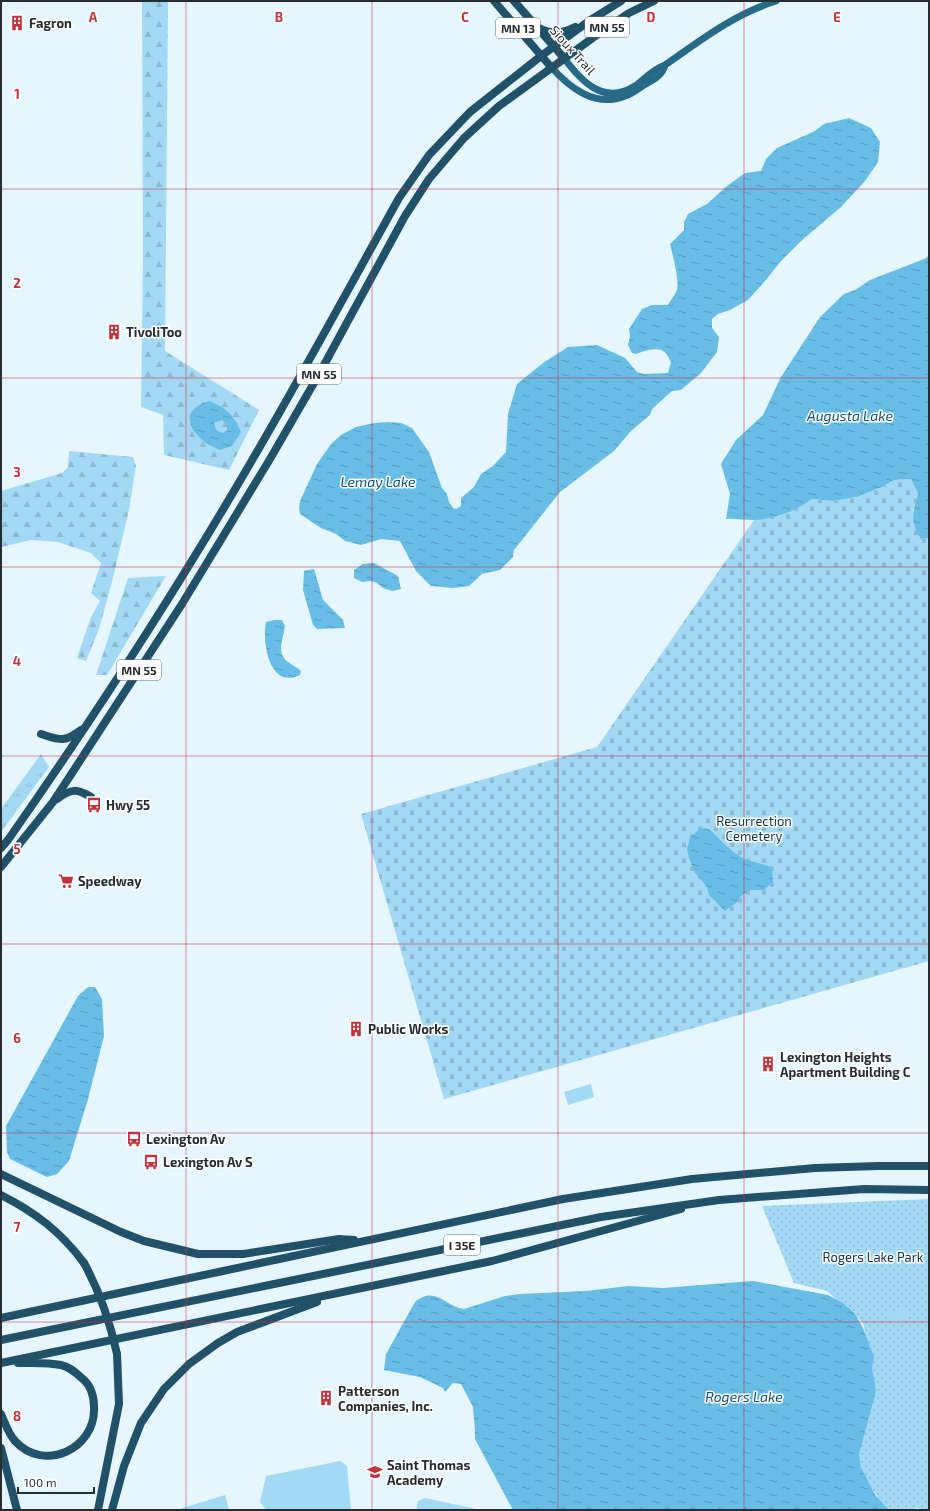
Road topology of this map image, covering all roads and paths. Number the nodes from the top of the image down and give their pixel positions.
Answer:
1 (494, 1) edge
2 (514, 1) edge
3 (621, 1) edge
4 (654, 1) edge
5 (776, 1) edge
6 (589, 21) junction
7 (538, 28) junction
8 (554, 47) junction
9 (541, 56) junction
10 (564, 58) junction
11 (665, 65) junction
12 (551, 67) junction
13 (86, 726) junction
14 (41, 734) dead end
15 (91, 797) dead end
16 (53, 802) junction
17 (1, 848) edge
18 (1, 866) edge
19 (929, 1166) edge
20 (1, 1174) edge
21 (929, 1190) edge
22 (1, 1195) edge
23 (719, 1200) junction
24 (367, 1240) junction
25 (378, 1286) junction
26 (1, 1318) edge
27 (1, 1340) edge
28 (1, 1364) edge
29 (1, 1414) edge
30 (1, 1448) edge
31 (17, 1510) edge
32 (98, 1510) edge
33 (112, 1510) edge

1 - 9 highway, Sioux Trail / MN 13
2 - 7 highway, Sioux Trail / MN 13
3 - 6 highway, MN 55
4 - 10 highway, MN 55
5 - 11 main road, Sioux Trail / MN 13
6 - 7 highway
6 - 8 highway, MN 55
7 - 8 highway, Sioux Trail / MN 13
8 - 9 highway, MN 55
8 - 10 highway, Sioux Trail / MN 13
9 - 12 highway, Sioux Trail / MN 13
9 - 13 highway, MN 55
10 - 11 main road, Sioux Trail / MN 13
10 - 12 highway, MN 55
11 - 12 main road, Sioux Trail / MN 13
12 - 16 highway, MN 55
13 - 14 highway
13 - 17 highway, MN 55
15 - 16 highway
16 - 18 highway, MN 55
19 - 24 highway, I 35E
20 - 24 highway
21 - 23 highway, I 35E
22 - 32 highway, bridge
23 - 25 highway
23 - 27 highway, I 35E
24 - 26 highway, I 35E
25 - 28 highway
25 - 33 highway
28 - 29 highway
30 - 31 highway

